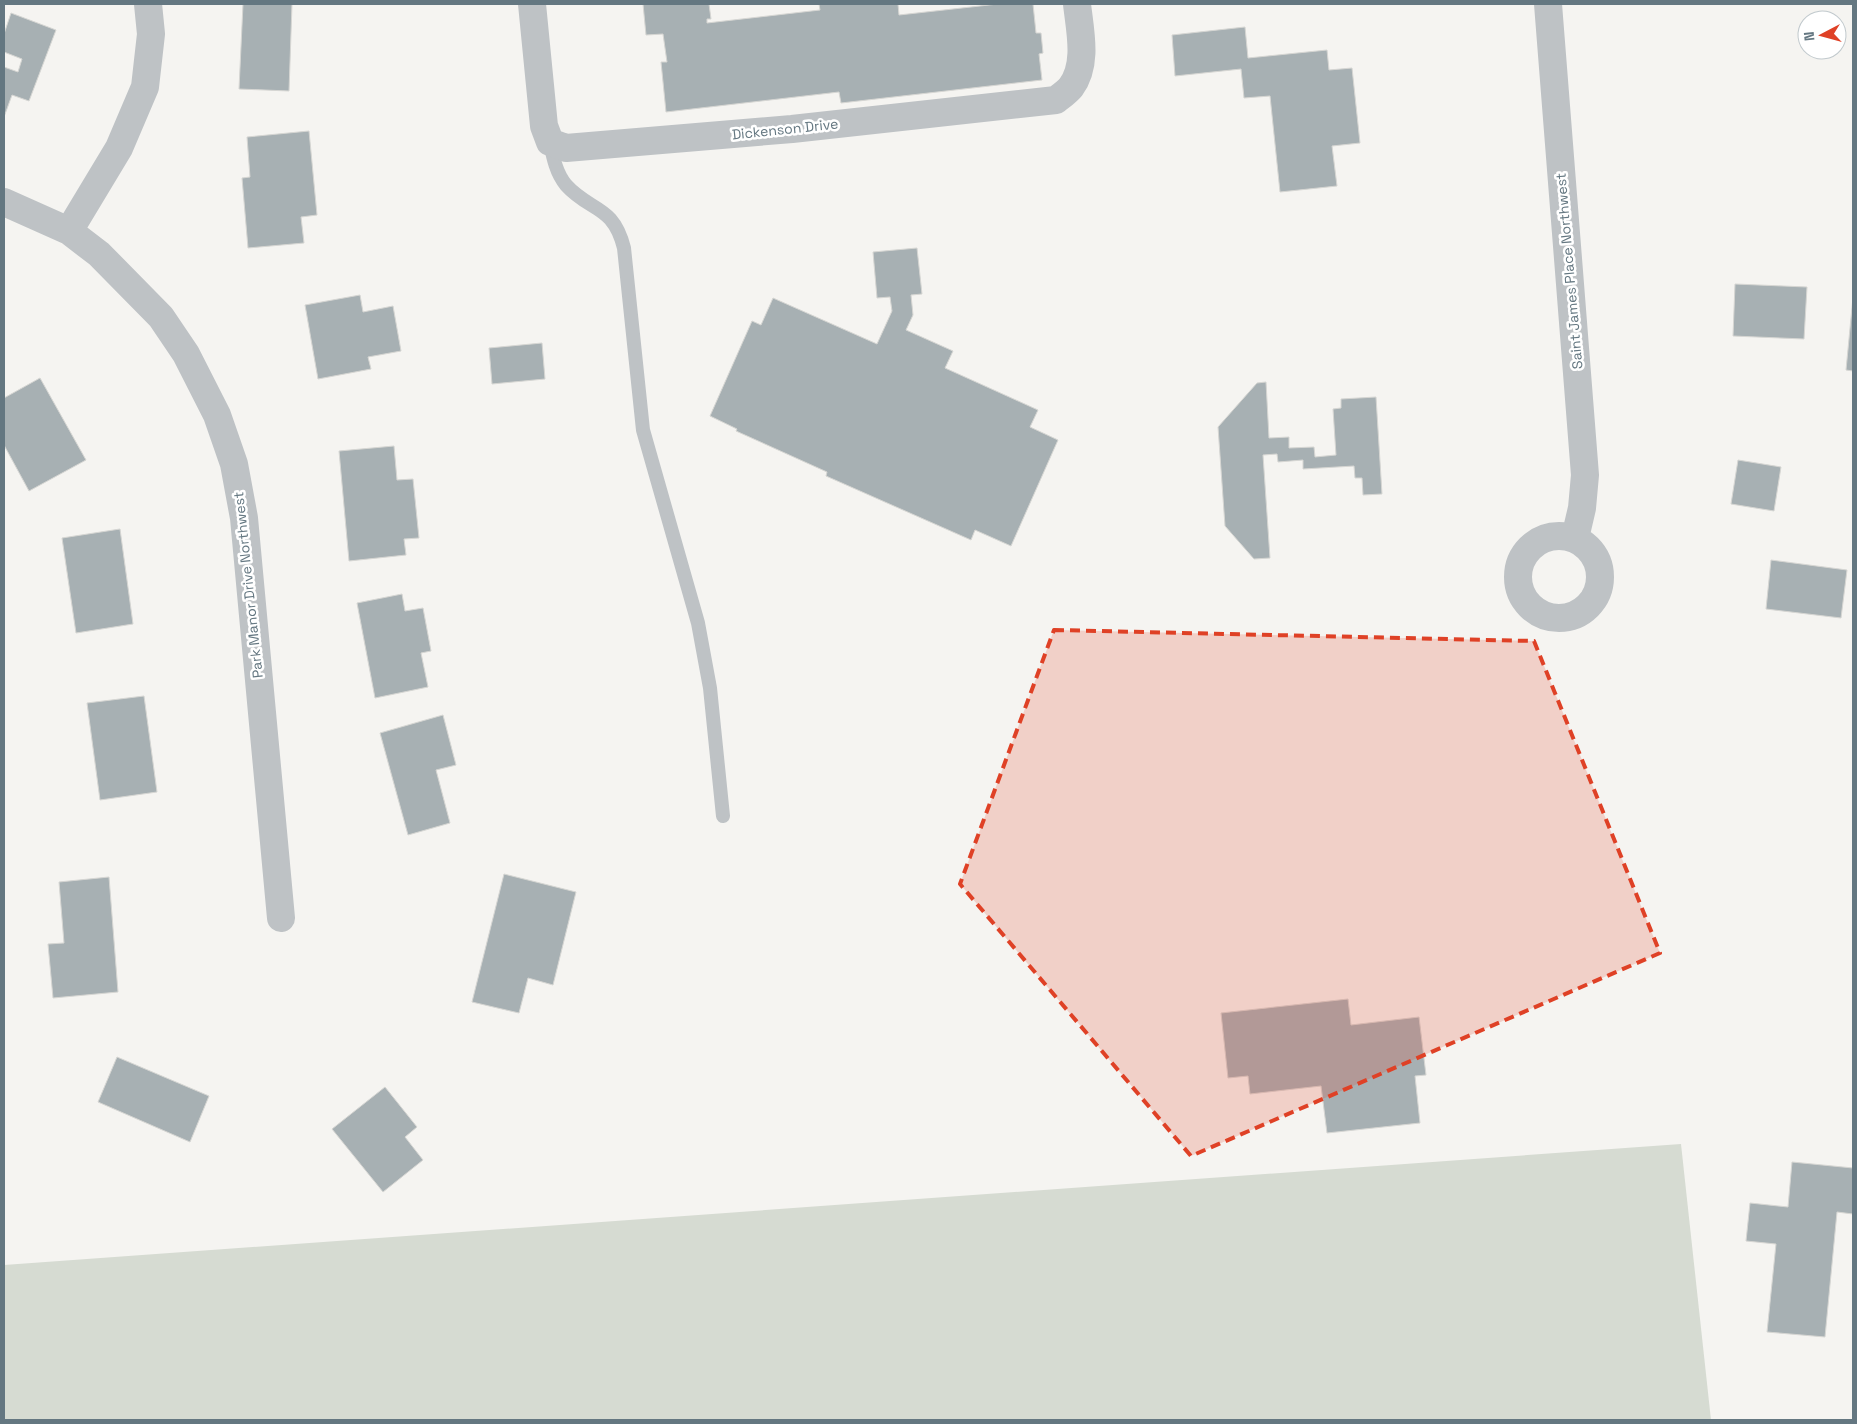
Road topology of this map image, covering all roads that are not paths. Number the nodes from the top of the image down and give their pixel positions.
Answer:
1 (148, 4) edge
2 (532, 4) edge
3 (1077, 4) edge
4 (1548, 4) edge
5 (550, 142) junction
6 (4, 202) edge
7 (69, 231) junction
8 (1575, 538) dead end
9 (723, 816) dead end
10 (281, 918) dead end

1 - 7 street
2 - 5 street
3 - 5 street, Dickenson Drive
4 - 8 street, Saint James Place Northwest
5 - 9 lane
6 - 7 street, Park Manor Drive Northwest
7 - 10 street, Park Manor Drive Northwest

